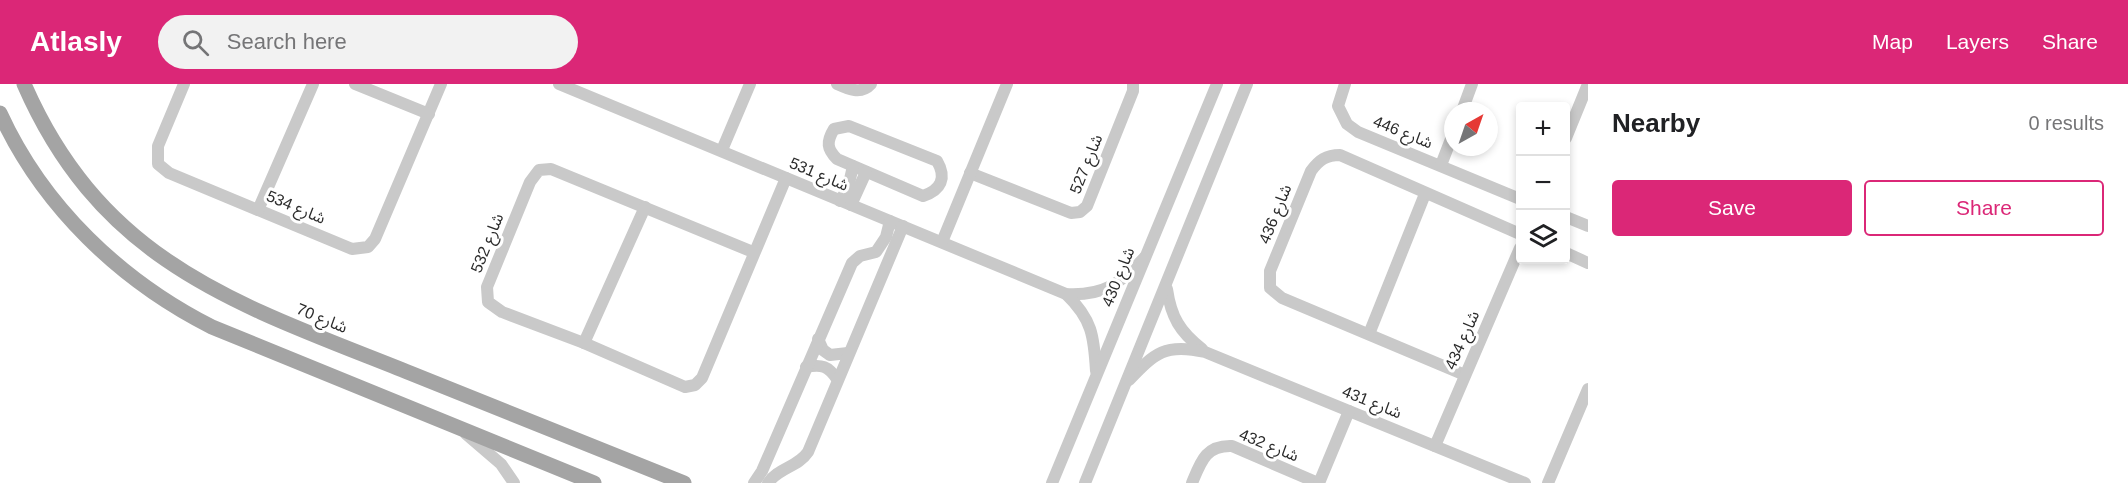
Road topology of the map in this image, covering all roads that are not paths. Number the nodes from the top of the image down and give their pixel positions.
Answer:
1 (24, 84) edge
2 (184, 84) edge
3 (313, 84) edge
4 (355, 84) edge
5 (441, 84) edge
6 (559, 84) edge
7 (750, 84) edge
8 (837, 84) edge
9 (871, 84) edge
10 (1007, 84) edge
11 (1133, 84) edge
12 (1217, 84) edge
13 (1247, 84) edge
14 (1345, 84) edge
15 (1472, 84) edge
16 (1588, 84) edge
17 (1465, 102) edge
18 (0, 113) edge
19 (429, 114) junction
20 (1570, 128) edge
21 (723, 150) junction
22 (1444, 156) edge
23 (1441, 165) junction
24 (853, 166) junction
25 (866, 172) junction
26 (970, 173) junction
27 (786, 178) junction
28 (1425, 194) junction
29 (1516, 197) edge
30 (846, 203) junction
31 (645, 207) junction
32 (258, 210) junction
33 (1570, 219) edge
34 (890, 221) junction
35 (903, 226) junction
36 (1588, 226) edge
37 (1516, 232) edge
38 (942, 242) junction
39 (753, 252) junction
40 (1570, 255) edge
41 (868, 256) junction
42 (1144, 256) junction
43 (1516, 259) edge
44 (1588, 263) edge
45 (882, 273) junction
46 (1166, 287) junction
47 (1066, 294) junction
48 (1369, 334) junction
49 (818, 339) junction
50 (584, 343) junction
51 (1205, 352) junction
52 (848, 353) junction
53 (806, 367) junction
54 (1465, 375) junction
55 (1096, 376) junction
56 (837, 380) junction
57 (1129, 381) junction
58 (1588, 389) edge
59 (1349, 411) junction
60 (459, 428) junction
61 (772, 446) junction
62 (1436, 446) junction
63 (788, 466) junction
64 (514, 483) edge
65 (594, 483) edge
66 (684, 483) edge
67 (754, 483) edge
68 (768, 483) edge
69 (1052, 483) edge
70 (1085, 483) edge
71 (1192, 483) edge
72 (1318, 483) edge
73 (1525, 483) edge
74 (1548, 483) edge

1 - 66 main road, شارع 70
2 - 32 street, شارع 534
3 - 32 street
4 - 19 street
5 - 19 street, شارع 534
6 - 21 street, شارع 531
7 - 21 street
8 - 9 street
10 - 26 street
11 - 26 street, شارع 527
12 - 42 street, شارع 430
13 - 46 street
14 - 23 street, شارع 446
15 - 17 street
16 - 20 street
18 - 60 main road
19 - 32 street, شارع 534
21 - 27 street, شارع 531
22 - 23 street
23 - 29 street, شارع 446
24 - 25 street
24 - 25 street
24 - 30 street
25 - 30 street
26 - 38 street
27 - 30 street, شارع 531
27 - 39 street, شارع 532
28 - 37 street, شارع 436
28 - 48 street
28 - 48 street, شارع 436
30 - 34 street, شارع 531
31 - 39 street, شارع 532
31 - 50 street
31 - 50 street, شارع 532
33 - 36 street
34 - 35 street, شارع 531
34 - 41 street
35 - 38 street, شارع 531
35 - 45 street
38 - 47 street, شارع 531
39 - 50 street, شارع 532
40 - 44 street
41 - 45 street
41 - 49 street
42 - 47 street, شارع 531
42 - 55 street, شارع 430
43 - 54 street, شارع 434
45 - 52 street
46 - 51 street, شارع 431
46 - 57 street
47 - 55 street, شارع 531
48 - 54 street, شارع 436
49 - 52 street
49 - 53 street
51 - 57 street, شارع 431
51 - 59 street, شارع 431
52 - 56 street
53 - 56 street
53 - 61 street
54 - 62 street, شارع 434
55 - 69 street, شارع 430
56 - 63 street
57 - 70 street
58 - 74 street
59 - 62 street, شارع 431
59 - 72 street, شارع 432
60 - 64 street
60 - 65 main road
61 - 63 street
61 - 67 street
62 - 73 street, شارع 431
63 - 68 street
71 - 72 street, شارع 432

